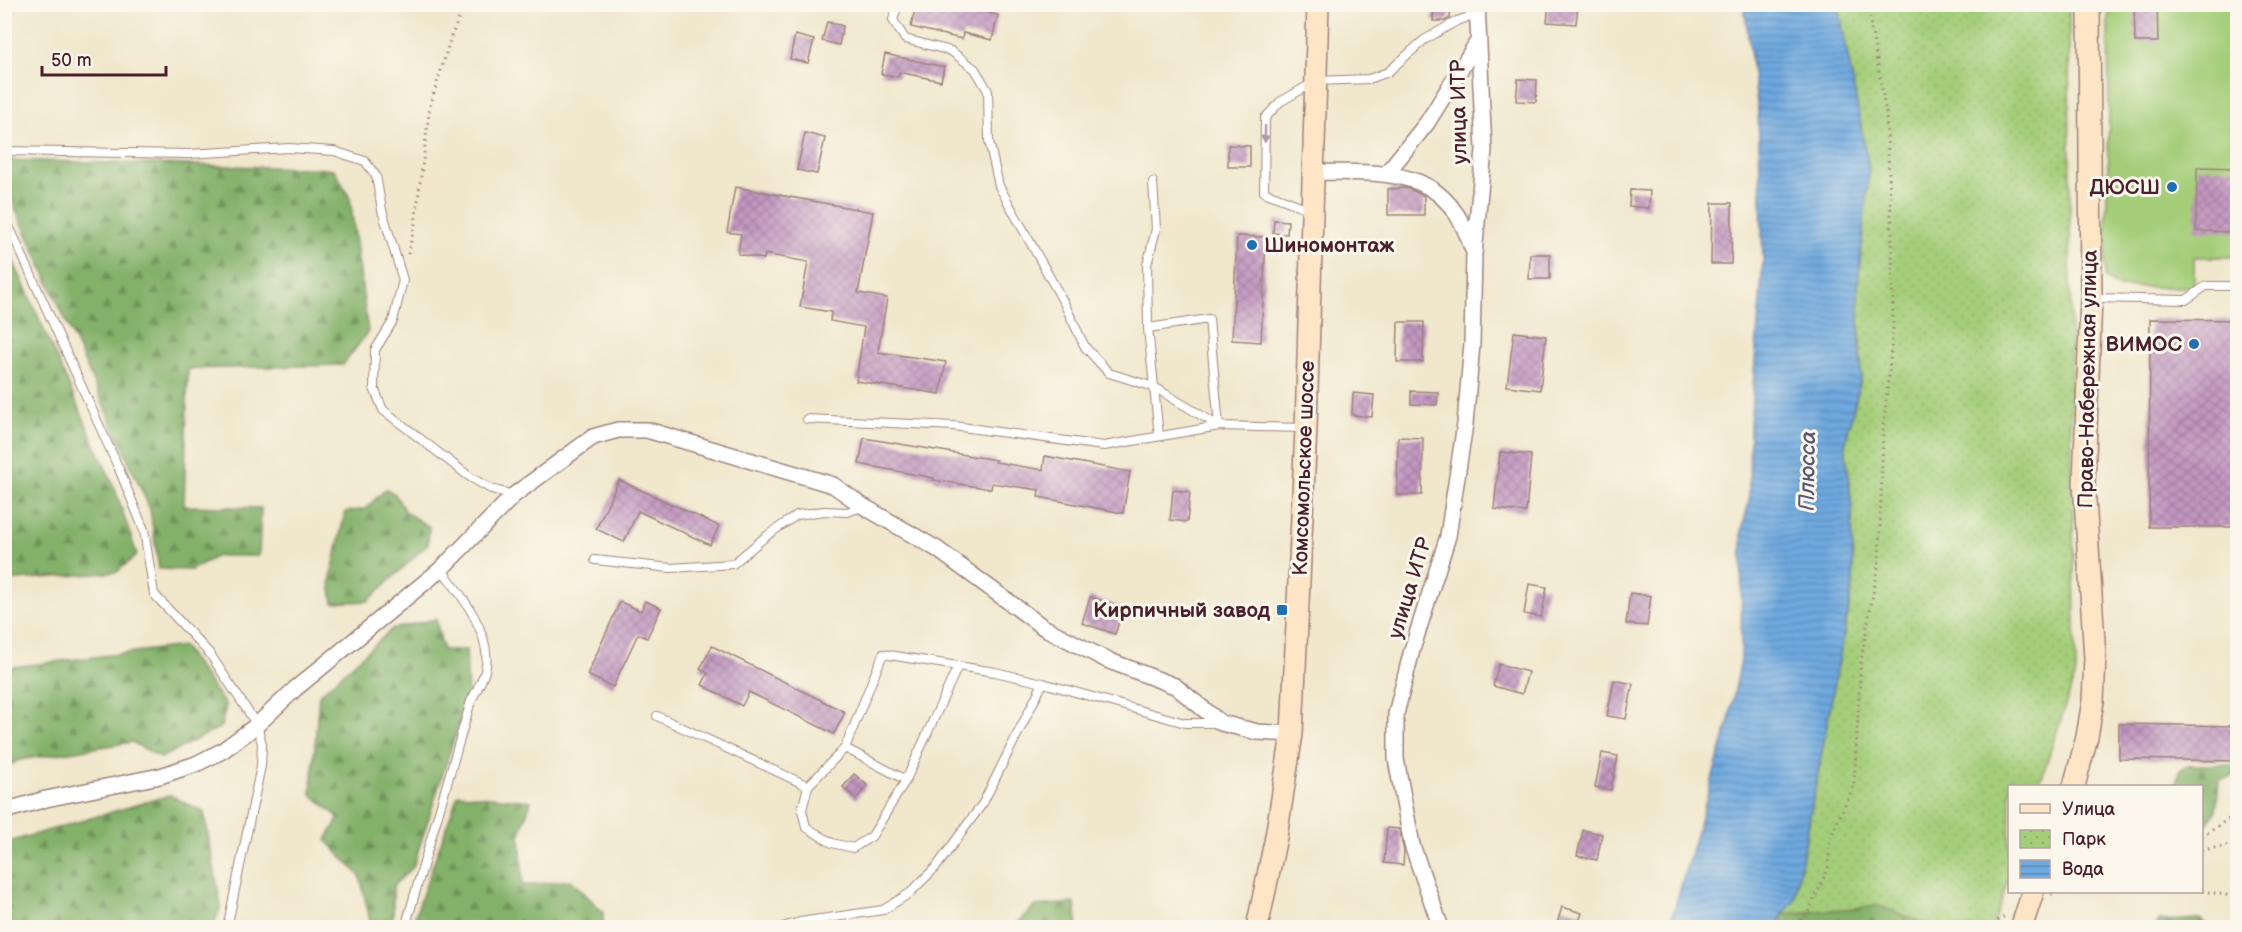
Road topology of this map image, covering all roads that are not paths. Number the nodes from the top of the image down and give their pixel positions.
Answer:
1 (898, 4) edge
2 (1318, 4) edge
3 (2089, 4) edge
4 (1477, 9) edge
5 (1478, 40) junction
6 (1316, 81) junction
7 (4, 151) edge
8 (1314, 172) junction
9 (1383, 174) junction
10 (1153, 182) dead end
11 (1313, 210) junction
12 (4, 215) edge
13 (1474, 254) junction
14 (2238, 286) edge
15 (2091, 298) junction
16 (1148, 328) junction
17 (1154, 387) junction
18 (807, 419) dead end
19 (1218, 426) junction
20 (1306, 428) junction
21 (1159, 436) junction
22 (514, 495) junction
23 (863, 506) junction
24 (595, 560) dead end
25 (441, 569) junction
26 (958, 666) junction
27 (1043, 683) junction
28 (657, 716) dead end
29 (1221, 723) junction
30 (256, 725) junction
31 (1292, 734) junction
32 (845, 748) junction
33 (906, 780) junction
34 (2074, 785) edge
35 (808, 786) junction
36 (4, 811) edge
37 (2032, 893) edge
38 (227, 927) edge
39 (405, 927) edge
40 (779, 927) edge
41 (1257, 927) edge
42 (1441, 927) edge
43 (2021, 927) edge

1 - 17 lane
2 - 6 main road, Комсомольское шоссе
3 - 15 main road, Право-Набережная улица
4 - 5 street, улица ИТР
4 - 6 lane
5 - 9 street, улица ИТР
5 - 13 street, улица ИТР
6 - 8 main road, Комсомольское шоссе
6 -> 11 lane
7 - 22 lane
8 - 9 street
8 - 11 main road, Комсомольское шоссе
9 - 13 street, улица ИТР
10 - 16 lane
11 - 20 main road, Комсомольское шоссе
12 - 30 lane
13 - 42 street, улица ИТР
14 - 15 lane
15 - 34 main road, Право-Набережная улица
16 - 17 lane
16 - 19 lane
17 - 19 lane
17 - 21 lane
18 - 21 lane
19 - 20 lane
19 - 21 lane
20 - 31 main road, Комсомольское шоссе
22 - 23 street
22 - 25 street
23 - 24 lane
23 - 29 street
25 - 30 street
25 - 39 lane
26 - 27 lane
26 - 32 lane
26 - 33 lane
27 - 29 lane
27 - 40 lane
28 - 35 lane
29 - 31 street
30 - 36 street
30 - 38 lane
31 - 41 main road, Комсомольское шоссе
32 - 33 lane
32 - 35 lane
33 - 35 lane
37 - 43 main road

